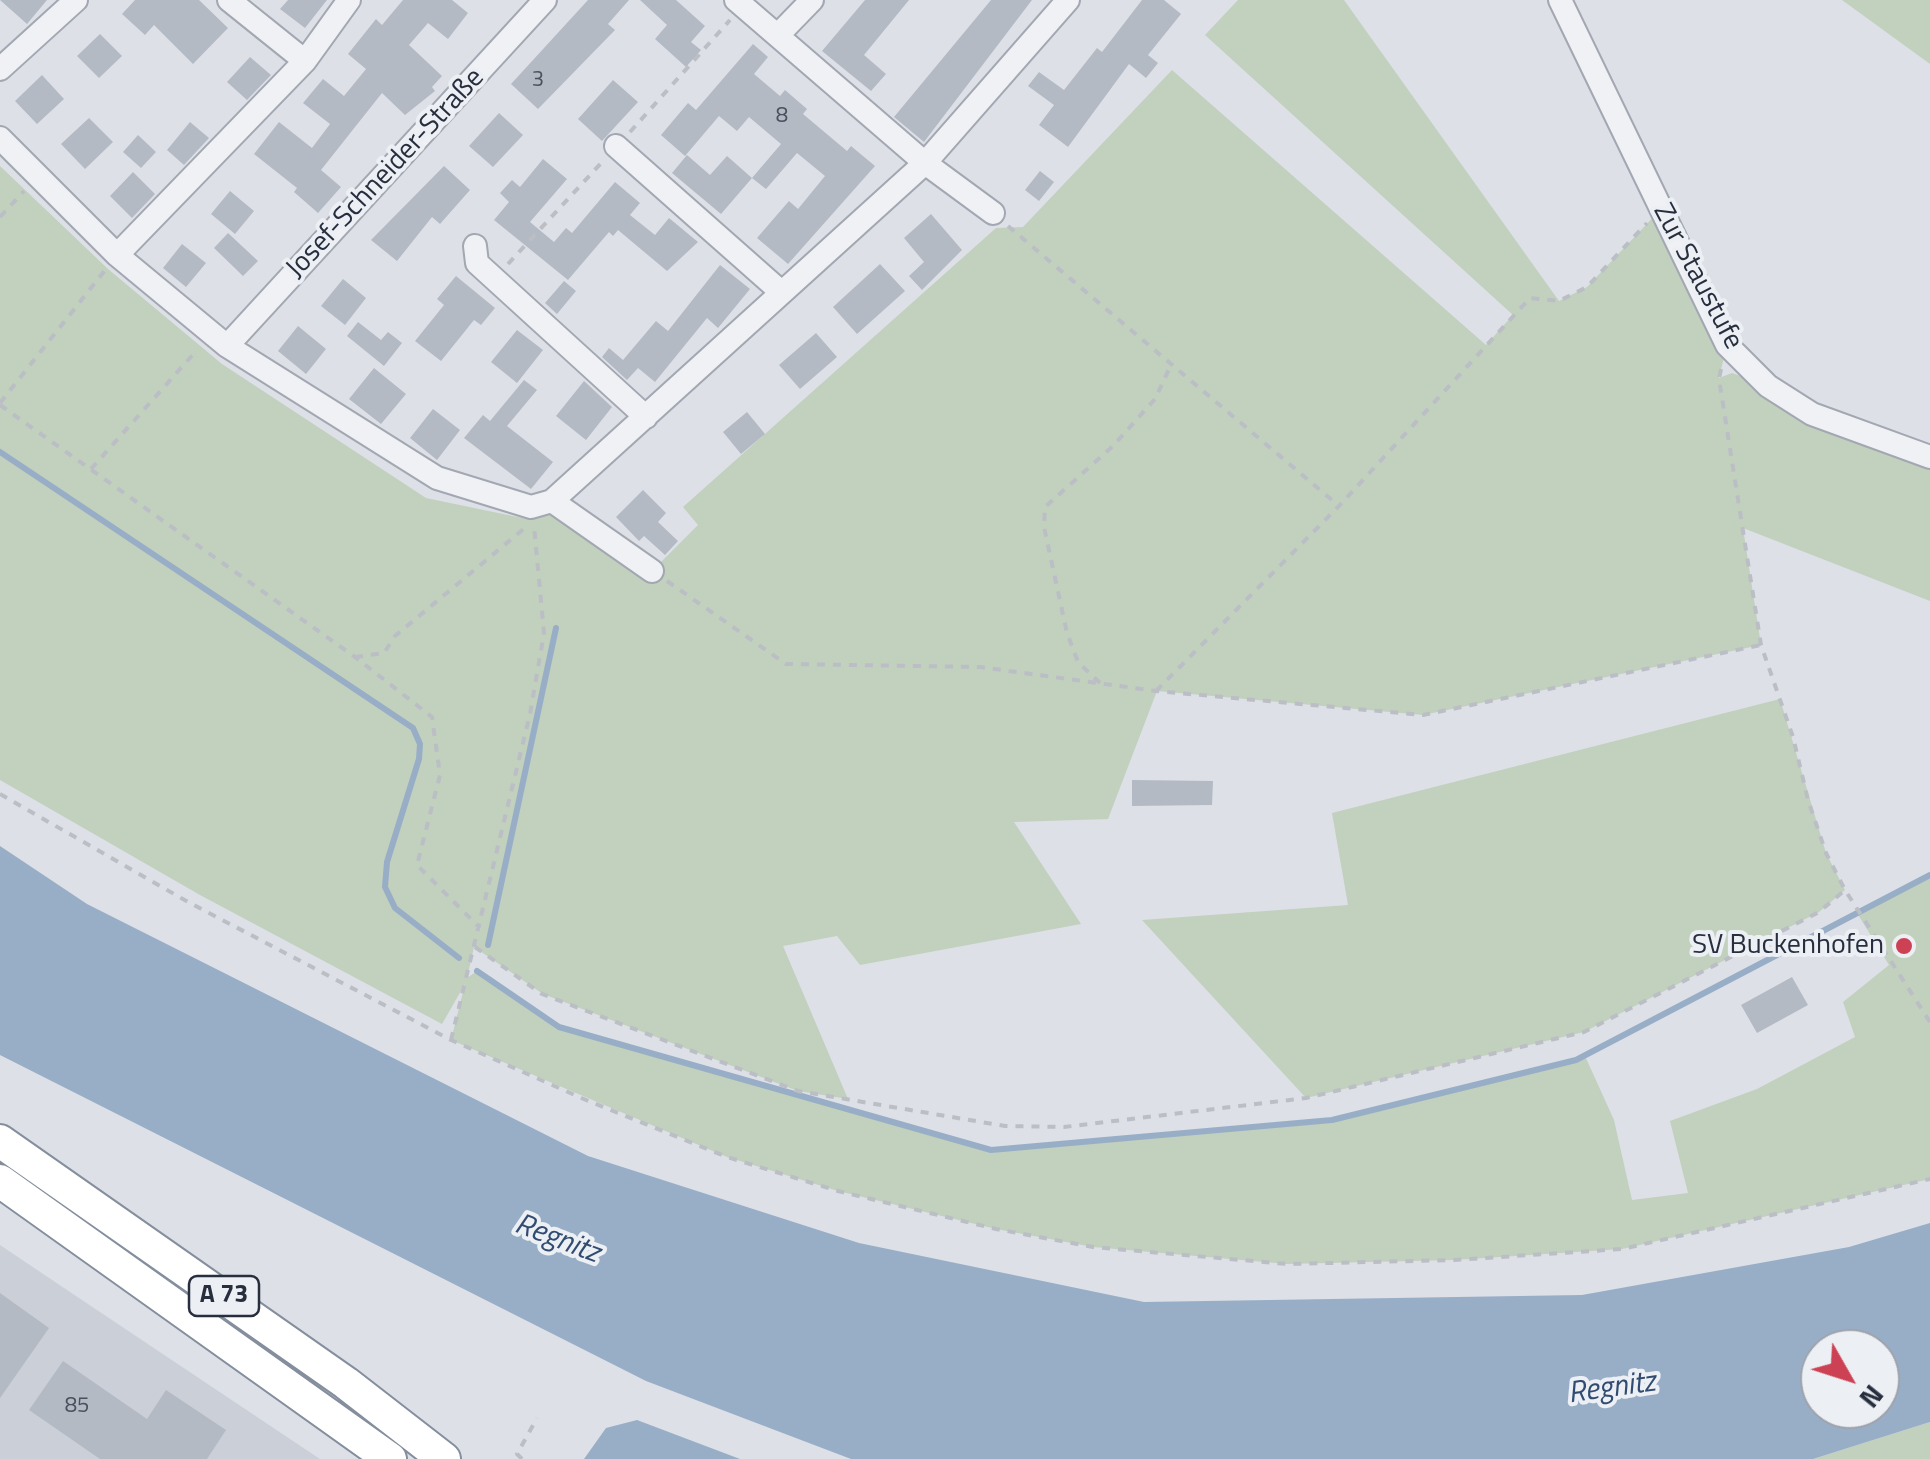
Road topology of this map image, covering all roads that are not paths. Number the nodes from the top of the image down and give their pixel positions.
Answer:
1 (76, 0) edge
2 (229, 0) edge
3 (349, 0) edge
4 (545, 0) edge
5 (812, 0) edge
6 (1068, 0) edge
7 (1560, 0) edge
8 (739, 3) edge
9 (778, 35) junction
10 (305, 61) junction
11 (0, 69) edge
12 (0, 138) edge
13 (616, 146) road end
14 (925, 164) junction
15 (993, 213) road end
16 (476, 246) dead end
17 (117, 255) junction
18 (780, 291) junction
19 (220, 340) junction
20 (646, 417) junction
21 (1930, 457) edge
22 (552, 501) junction
23 (652, 571) road end
24 (0, 1140) edge
25 (0, 1181) edge
26 (390, 1459) edge
27 (444, 1459) edge

1 - 11 street
2 - 10 street
3 - 10 street
4 - 19 street, Josef-Schneider-Straße
5 - 9 street
6 - 14 street
7 - 21 street, Zur Staustufe
8 - 9 street
9 - 14 street
10 - 17 street
12 - 17 street
13 - 18 street
14 - 15 street
14 - 18 street
16 - 20 street
17 - 19 street
18 - 20 street
19 - 22 street
20 - 22 street
22 - 23 street
24 - 27 highway, A 73
25 - 26 highway, A 73

